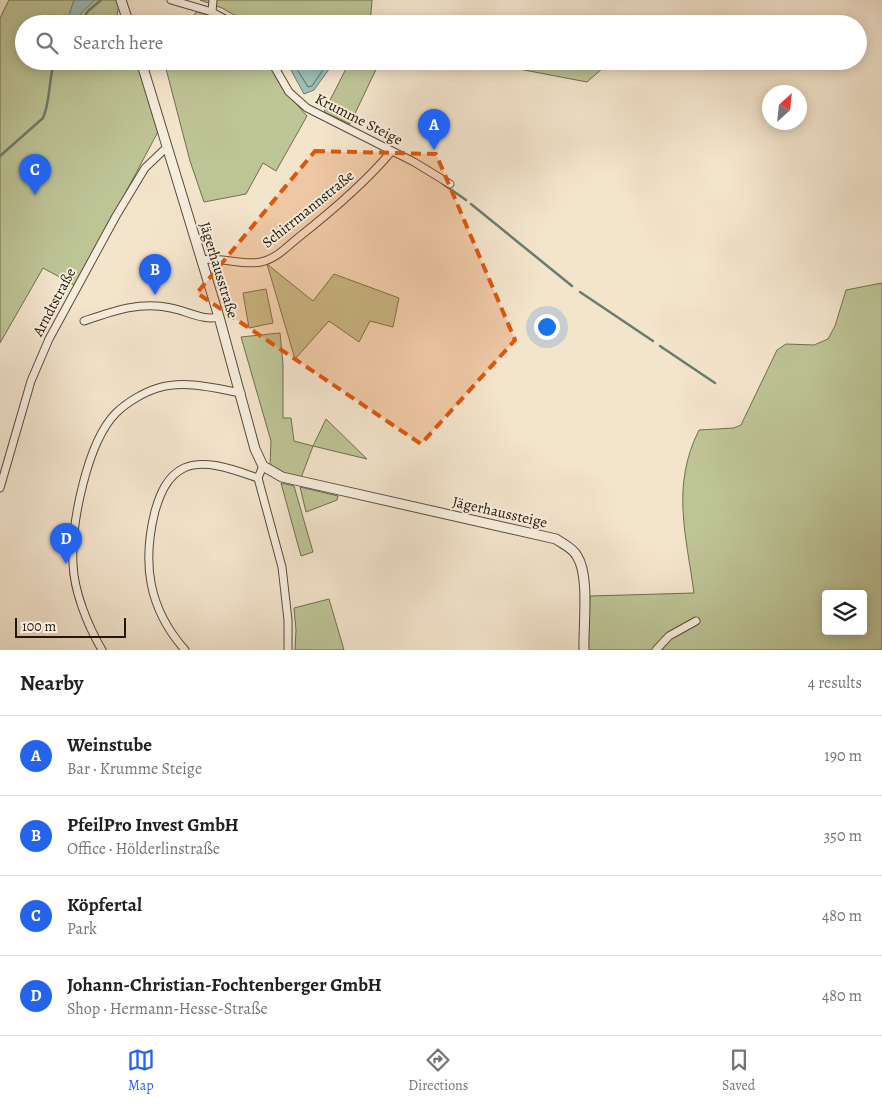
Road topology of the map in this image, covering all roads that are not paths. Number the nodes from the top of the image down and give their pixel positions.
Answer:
1 (120, 0) edge
2 (171, 0) edge
3 (213, 0) edge
4 (212, 12) junction
5 (126, 15) edge
6 (218, 15) edge
7 (144, 70) edge
8 (276, 70) edge
9 (167, 147) junction
10 (391, 152) junction
11 (450, 184) dead end
12 (201, 260) junction
13 (219, 317) junction
14 (84, 321) dead end
15 (241, 393) junction
16 (264, 466) junction
17 (258, 478) junction
18 (0, 488) edge
19 (696, 621) dead end
20 (102, 650) edge
21 (185, 650) edge
22 (288, 650) edge
23 (584, 650) edge
24 (656, 650) edge

1 - 5 street
2 - 4 street
3 - 4 street
4 - 6 street
7 - 9 street, Jägerhausstraße
8 - 10 street, Krumme Steige
9 - 12 street, Jägerhausstraße
9 - 18 street, Arndtstraße
10 - 11 street, Krumme Steige
10 - 12 street, Schirrmannstraße
12 - 13 street, Jägerhausstraße
13 - 14 street
13 - 15 street, Jägerhausstraße
15 - 16 street, Jägerhausstraße
15 - 20 street
16 - 17 street
16 - 23 street, Jägerhaussteige
17 - 21 street
17 - 22 street
19 - 24 street

